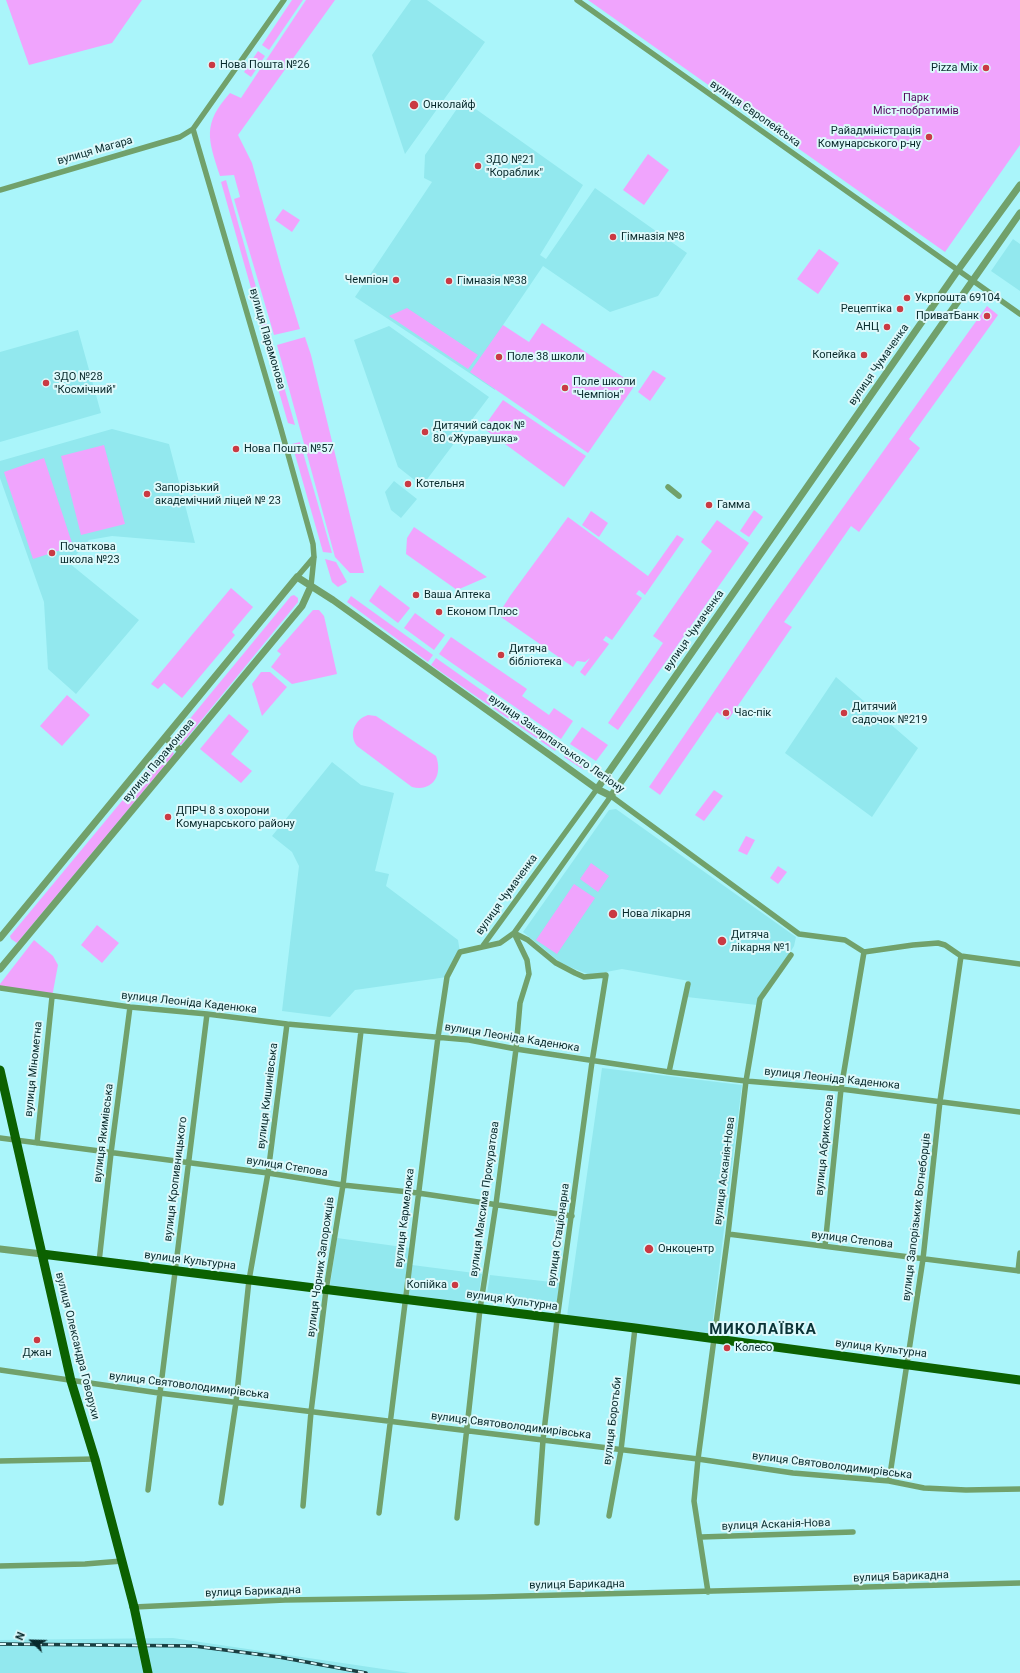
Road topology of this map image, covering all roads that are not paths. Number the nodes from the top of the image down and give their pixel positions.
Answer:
1 (284, 0) edge
2 (577, 0) edge
3 (194, 129) junction
4 (1020, 185) edge
5 (0, 190) edge
6 (1020, 213) edge
7 (958, 270) junction
8 (972, 280) junction
9 (1020, 314) edge
10 (668, 487) dead end
11 (679, 496) dead end
12 (314, 557) junction
13 (297, 577) junction
14 (311, 586) junction
15 (166, 738) junction
16 (181, 751) junction
17 (597, 788) junction
18 (611, 796) junction
19 (514, 934) junction
20 (0, 938) edge
21 (482, 948) junction
22 (864, 952) junction
23 (791, 955) dead end
24 (961, 956) junction
25 (1020, 964) edge
26 (0, 969) edge
27 (688, 984) dead end
28 (0, 988) edge
29 (52, 996) junction
30 (130, 1008) junction
31 (207, 1014) junction
32 (287, 1024) junction
33 (361, 1031) junction
34 (438, 1036) junction
35 (516, 1050) junction
36 (592, 1062) junction
37 (0, 1070) edge
38 (669, 1072) junction
39 (746, 1081) junction
40 (841, 1089) junction
41 (940, 1101) junction
42 (1020, 1112) edge
43 (0, 1138) edge
44 (15, 1140) junction
45 (37, 1143) junction
46 (111, 1153) junction
47 (189, 1164) junction
48 (268, 1173) junction
49 (343, 1185) junction
50 (418, 1193) junction
51 (496, 1204) junction
52 (572, 1216) junction
53 (728, 1234) junction
54 (825, 1246) junction
55 (0, 1248) edge
56 (1020, 1253) edge
57 (42, 1254) junction
58 (924, 1259) junction
59 (99, 1262) junction
60 (174, 1271) junction
61 (1019, 1271) edge
62 (249, 1280) junction
63 (326, 1290) junction
64 (405, 1300) junction
65 (480, 1309) junction
66 (557, 1320) junction
67 (635, 1328) junction
68 (714, 1340) junction
69 (908, 1365) junction
70 (0, 1370) edge
71 (1020, 1380) edge
72 (71, 1381) junction
73 (159, 1393) junction
74 (236, 1402) junction
75 (311, 1412) junction
76 (390, 1420) junction
77 (466, 1431) junction
78 (543, 1440) junction
79 (621, 1450) junction
80 (95, 1459) junction
81 (698, 1459) junction
82 (0, 1461) edge
83 (889, 1481) junction
84 (1020, 1489) edge
85 (148, 1490) dead end
86 (221, 1503) dead end
87 (302, 1506) dead end
88 (379, 1513) dead end
89 (609, 1516) dead end
90 (457, 1518) dead end
91 (537, 1523) dead end
92 (853, 1532) dead end
93 (700, 1537) junction
94 (122, 1560) junction
95 (0, 1566) edge
96 (1020, 1583) edge
97 (708, 1592) junction
98 (134, 1607) junction
99 (148, 1673) edge

1 - 3 street
2 - 7 street, вулиця Європейська
3 - 5 street, вулиця Магара
3 - 12 street, вулиця Парамонова
4 - 7 street, вулиця Чумаченка
6 - 8 street, вулиця Чумаченка
7 - 8 street, вулиця Європейська
7 - 17 street, вулиця Чумаченка
8 - 9 street, вулиця Європейська
8 - 18 street, вулиця Чумаченка
10 - 11 street
12 - 13 street, вулиця Парамонова
12 - 14 street, вулиця Парамонова
13 - 14 street, вулиця Закарпатського Легіону
13 - 15 street, вулиця Парамонова
14 - 16 street, вулиця Парамонова
14 - 17 street, вулиця Закарпатського Легіону
15 - 16 street
15 - 20 street, вулиця Парамонова
16 - 26 street, вулиця Парамонова
17 - 18 street, вулиця Закарпатського Легіону
17 - 21 street, вулиця Чумаченка
18 - 19 street, вулиця Чумаченка
18 - 22 street, вулиця Закарпатського Легіону
19 - 21 street, вулиця Чумаченка
19 - 35 street, вулиця Максима Прокуратова
19 - 36 street, вулиця Стаціонарна
21 - 34 street, вулиця Кармелюка
22 - 24 street
22 - 40 street, вулиця Абрикосова
23 - 39 street, вулиця Асканія-Нова
24 - 25 street
24 - 41 street, вулиця Запорізьких Вогнеборців
27 - 38 street
28 - 29 street, вулиця Леоніда Каденюка
29 - 30 street, вулиця Леоніда Каденюка
29 - 45 street, вулиця Мінометна
30 - 31 street, вулиця Леоніда Каденюка
30 - 46 street, вулиця Якимівська
31 - 32 street, вулиця Леоніда Каденюка
31 - 47 street, вулиця Кропивницького
32 - 33 street, вулиця Леоніда Каденюка
32 - 48 street, вулиця Кишинівська
33 - 34 street, вулиця Леоніда Каденюка
33 - 49 street, вулиця Чорних Запорожців
34 - 35 street, вулиця Леоніда Каденюка
34 - 50 street, вулиця Кармелюка
35 - 36 street, вулиця Леоніда Каденюка
35 - 51 street, вулиця Максима Прокуратова
36 - 38 street, вулиця Леоніда Каденюка
36 - 52 street, вулиця Стаціонарна
37 - 44 main road, вулиця Олександра Говорухи
38 - 39 street, вулиця Леоніда Каденюка
39 - 40 street, вулиця Леоніда Каденюка
39 - 53 street, вулиця Асканія-Нова
40 - 41 street, вулиця Леоніда Каденюка
40 - 54 street, вулиця Абрикосова
41 - 42 street, вулиця Леоніда Каденюка
41 - 58 street, вулиця Запорізьких Вогнеборців
43 - 44 street, вулиця Степова
44 - 45 street, вулиця Степова
44 - 57 main road, вулиця Олександра Говорухи
45 - 46 street, вулиця Степова
46 - 47 street, вулиця Степова
46 - 59 street, вулиця Якимівська
47 - 48 street, вулиця Степова
47 - 60 street, вулиця Кропивницького
48 - 49 street, вулиця Степова
48 - 62 street, вулиця Кишинівська
49 - 50 street, вулиця Степова
49 - 63 street, вулиця Чорних Запорожців
50 - 51 street, вулиця Степова
50 - 64 street, вулиця Кармелюка
51 - 52 street, вулиця Степова
51 - 65 street, вулиця Максима Прокуратова
52 - 66 street, вулиця Стаціонарна
53 - 54 street, вулиця Степова
53 - 68 street, вулиця Асканія-Нова
54 - 58 street, вулиця Степова
55 - 57 street, вулиця Культурна
56 - 61 street
57 - 59 main road, вулиця Культурна
57 - 72 main road, вулиця Олександра Говорухи
58 - 61 street, вулиця Степова
58 - 69 street, вулиця Запорізьких Вогнеборців
59 - 60 main road, вулиця Культурна
60 - 62 main road, вулиця Культурна
60 - 73 street, вулиця Кропивницького
62 - 63 main road, вулиця Культурна
62 - 74 street, вулиця Кишинівська
63 - 64 main road, вулиця Культурна
63 - 75 street, вулиця Чорних Запорожців
64 - 65 main road, вулиця Культурна
64 - 76 street, вулиця Кармелюка
65 - 66 main road, вулиця Культурна
65 - 77 street, вулиця Максима Прокуратова
66 - 67 main road, вулиця Культурна
66 - 78 street, вулиця Стаціонарна
67 - 68 main road, вулиця Культурна
67 - 79 street, вулиця Боротьби
68 - 69 main road, вулиця Культурна
68 - 81 street, вулиця Асканія-Нова
69 - 71 main road, вулиця Культурна
69 - 83 street, вулиця Запорізьких Вогнеборців
70 - 72 street, вулиця Святоволодимирівська
72 - 73 street, вулиця Святоволодимирівська
72 - 80 main road, вулиця Олександра Говорухи
73 - 74 street, вулиця Святоволодимирівська
73 - 85 street, вулиця Кропивницького
74 - 75 street, вулиця Святоволодимирівська
74 - 86 street, вулиця Кишинівська
75 - 76 street, вулиця Святоволодимирівська
75 - 87 street, вулиця Чорних Запорожців
76 - 77 street, вулиця Святоволодимирівська
76 - 88 street, вулиця Кармелюка
77 - 78 street, вулиця Святоволодимирівська
77 - 90 street, вулиця Максима Прокуратова
78 - 79 street, вулиця Святоволодимирівська
78 - 91 street, вулиця Стаціонарна
79 - 81 street, вулиця Святоволодимирівська
79 - 89 street, вулиця Боротьби
80 - 82 street
80 - 94 main road, вулиця Олександра Говорухи
81 - 83 street, вулиця Святоволодимирівська
81 - 93 street, вулиця Асканія-Нова
83 - 84 street, вулиця Святоволодимирівська
92 - 93 street, вулиця Асканія-Нова
93 - 97 street, вулиця Асканія-Нова
94 - 95 street
94 - 98 main road, вулиця Олександра Говорухи
96 - 97 street, вулиця Барикадна
97 - 98 street, вулиця Барикадна
98 - 99 main road, вулиця Олександра Говорухи, bridge

